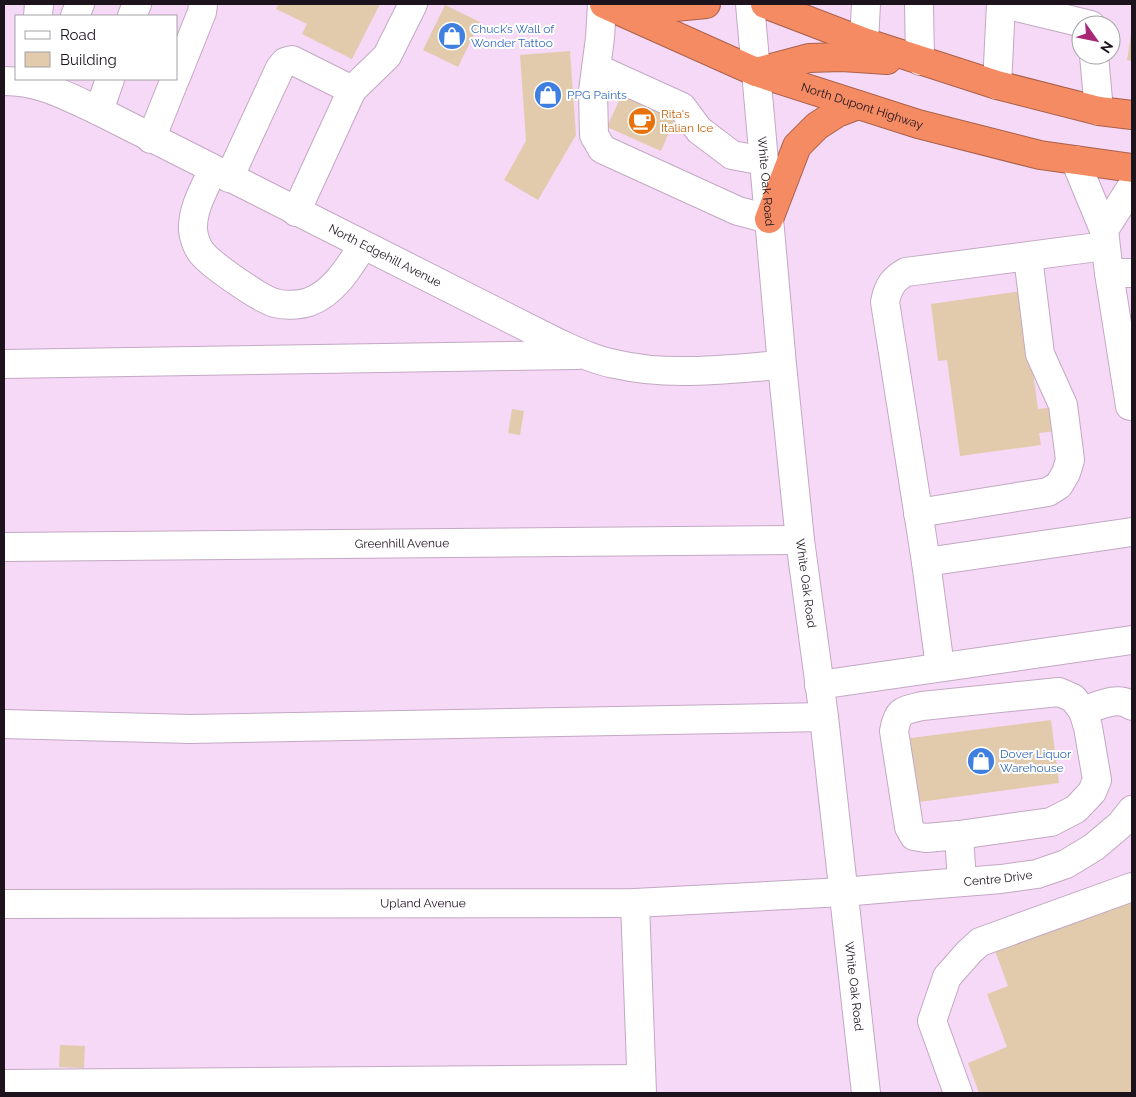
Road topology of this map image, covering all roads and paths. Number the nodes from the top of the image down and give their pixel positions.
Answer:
1 (203, 4) edge
2 (413, 4) edge
3 (603, 4) edge
4 (618, 4) edge
5 (706, 4) edge
6 (750, 4) edge
7 (765, 4) edge
8 (866, 4) edge
9 (919, 4) edge
10 (1003, 4) edge
11 (1071, 20) edge
12 (864, 42) junction
13 (920, 61) junction
14 (1095, 65) edge
15 (596, 68) junction
16 (756, 72) junction
17 (178, 73) edge
18 (110, 80) edge
19 (175, 80) edge
20 (32, 82) edge
21 (997, 85) junction
22 (352, 90) junction
23 (858, 105) junction
24 (99, 111) junction
25 (1099, 111) junction
26 (1132, 115) edge
27 (151, 139) junction
28 (1075, 160) junction
29 (764, 161) junction
30 (1132, 168) edge
31 (221, 174) junction
32 (1132, 186) edge
33 (296, 212) junction
34 (769, 219) junction
35 (1105, 238) junction
36 (363, 245) junction
37 (1028, 257) junction
38 (1120, 273) edge
39 (585, 355) junction
40 (4, 364) edge
41 (782, 366) junction
42 (1131, 412) edge
43 (918, 513) junction
44 (1132, 532) edge
45 (800, 540) junction
46 (4, 547) edge
47 (926, 562) junction
48 (1132, 640) edge
49 (940, 667) junction
50 (819, 685) junction
51 (1132, 706) edge
52 (1083, 711) junction
53 (824, 717) junction
54 (4, 724) edge
55 (1132, 810) edge
56 (958, 835) junction
57 (962, 882) junction
58 (1132, 888) edge
59 (843, 892) junction
60 (635, 902) junction
61 (4, 904) edge
62 (4, 1084) edge
63 (641, 1086) edge
64 (866, 1093) edge
65 (958, 1093) edge

1 - 17 street
2 - 22 street
3 - 15 street
3 - 16 highway, North Dupont Highway
4 - 5 highway
6 - 16 street, White Oak Road
7 - 12 highway
8 - 12 street
9 - 13 street
10 - 11 street
10 - 21 street
12 - 13 highway
13 - 16 highway
13 - 21 highway
14 - 25 street
15 - 29 street
15 - 34 street
16 - 23 highway, North Dupont Highway
16 - 29 street, White Oak Road
18 - 24 street
19 - 27 street
20 - 24 street, North Edgehill Avenue
21 - 25 highway
22 - 31 street
22 - 33 street
23 - 28 highway, North Dupont Highway
23 - 34 highway
24 - 27 street, North Edgehill Avenue
25 - 26 highway
27 - 31 street, North Edgehill Avenue
28 - 30 highway, North Dupont Highway
28 - 35 street
29 - 34 street, White Oak Road
31 - 33 street, North Edgehill Avenue
31 - 36 street
32 - 35 street
33 - 36 street, North Edgehill Avenue
34 - 41 street, White Oak Road
35 - 37 street
35 - 38 street
36 - 39 street, North Edgehill Avenue
37 - 43 street
37 - 43 street
38 - 42 street
39 - 40 street
39 - 41 street, North Edgehill Avenue
41 - 45 street, White Oak Road
43 - 47 street
44 - 47 street
45 - 46 street, Greenhill Avenue
45 - 50 street, White Oak Road
47 - 49 street
48 - 49 street
49 - 50 street
50 - 53 street, White Oak Road
51 - 52 street
52 - 56 street
52 - 56 street
53 - 54 street
53 - 59 street, White Oak Road
55 - 57 street, Centre Drive
56 - 57 street
57 - 59 street, Centre Drive
58 - 65 street
59 - 60 street, Upland Avenue
59 - 64 street, White Oak Road
60 - 61 street, Upland Avenue
60 - 63 street
62 - 63 street

